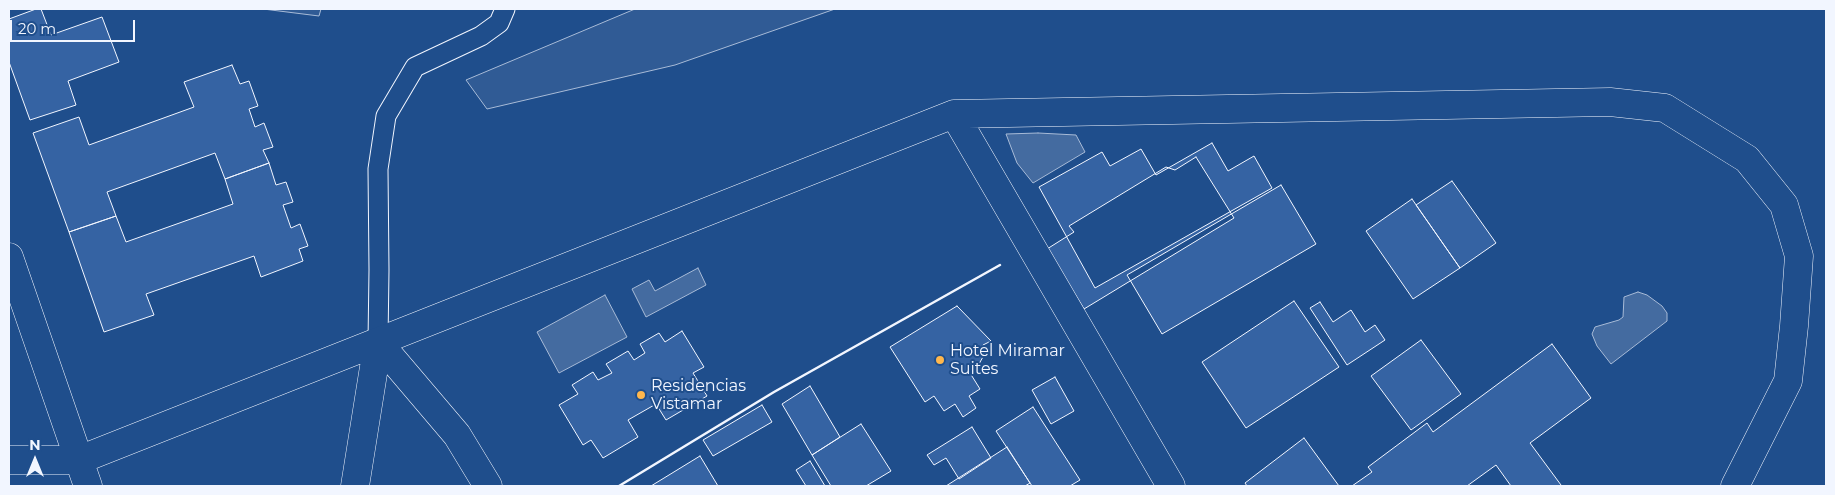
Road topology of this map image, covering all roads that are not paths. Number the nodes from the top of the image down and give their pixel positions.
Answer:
1 (505, 9) edge
2 (954, 114) junction
3 (9, 258) edge
4 (378, 342) junction
5 (9, 460) edge
6 (79, 460) junction
7 (88, 486) edge
8 (355, 486) edge
9 (488, 486) edge
10 (1171, 486) edge
11 (1735, 486) edge

1 - 4 lane
2 - 4 street
2 - 10 street
2 - 11 street
3 - 6 street
4 - 6 street
4 - 8 street
4 - 9 street
5 - 6 street
6 - 7 street

